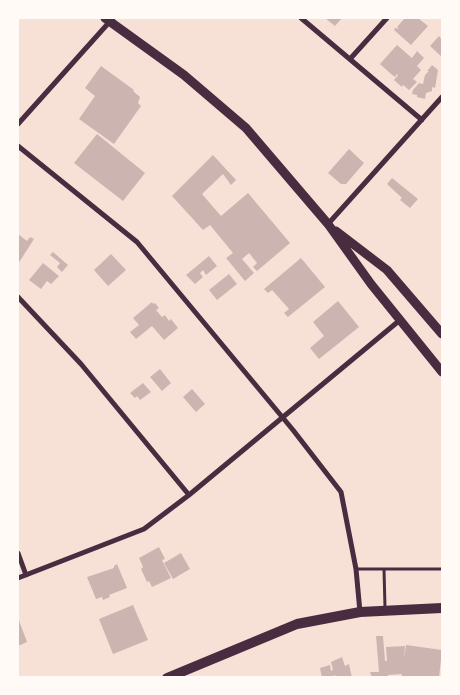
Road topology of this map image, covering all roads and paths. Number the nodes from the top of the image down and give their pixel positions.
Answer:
1 (301, 18) edge
2 (387, 18) edge
3 (109, 19) edge
4 (350, 59) junction
5 (442, 97) edge
6 (422, 120) junction
7 (18, 124) edge
8 (18, 146) edge
9 (328, 224) junction
10 (387, 270) junction
11 (371, 284) junction
12 (20, 298) edge
13 (18, 305) edge
14 (400, 320) junction
15 (442, 334) edge
16 (442, 372) edge
17 (283, 418) junction
18 (189, 495) junction
19 (18, 553) edge
20 (356, 569) junction
21 (384, 569) junction
22 (442, 569) edge
23 (26, 575) junction
24 (18, 578) edge
25 (442, 608) edge
26 (386, 610) junction
27 (414, 610) junction
28 (360, 612) junction
29 (442, 613) edge
30 (167, 678) edge

1 - 4 street
2 - 4 street
3 - 7 street
3 - 9 main road
4 - 6 street
5 - 6 street
6 - 9 street
8 - 17 street
9 - 10 main road
9 - 11 main road
10 - 11 main road
10 - 15 main road
11 - 14 main road
12 - 13 street
12 - 18 street
14 - 16 main road
14 - 17 street
17 - 18 street
17 - 20 street
18 - 23 street
19 - 23 street
20 - 21 lane
20 - 28 street
21 - 22 lane
21 - 26 lane
23 - 24 street
25 - 27 main road
26 - 27 main road
26 - 28 main road
27 - 29 main road
28 - 30 main road

